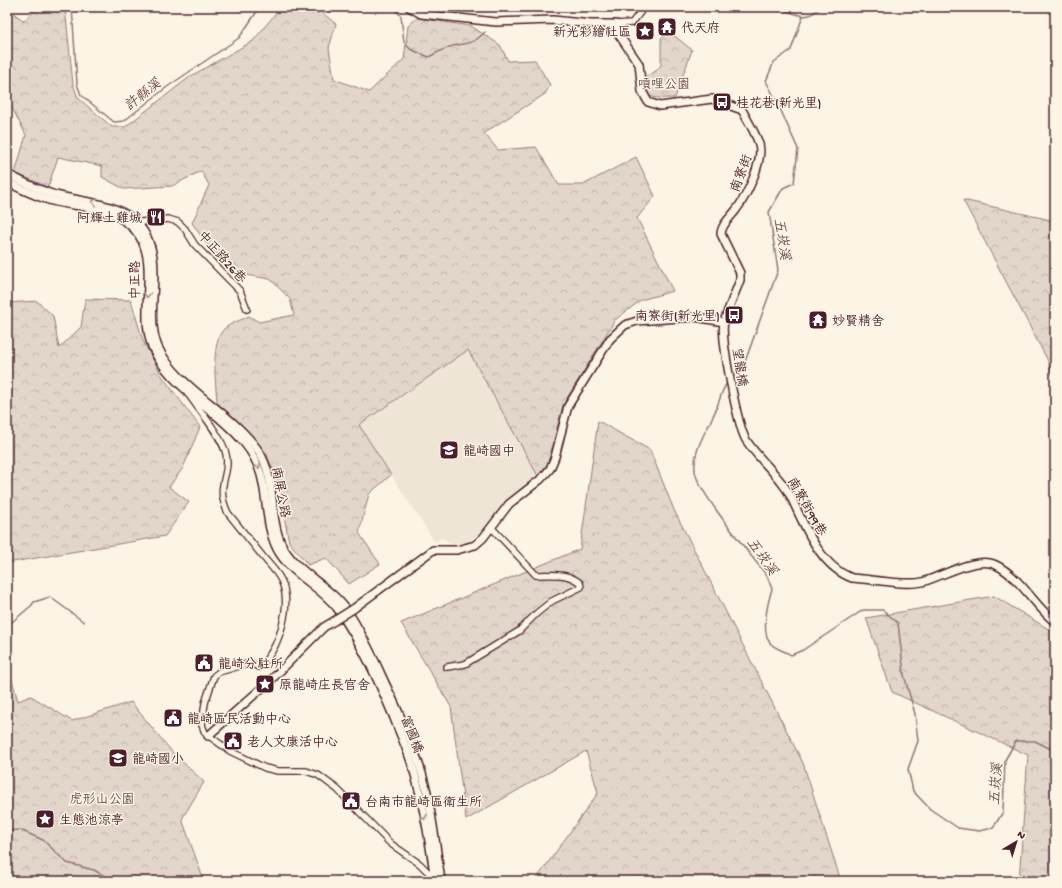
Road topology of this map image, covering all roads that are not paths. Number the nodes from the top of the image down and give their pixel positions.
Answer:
1 (409, 7) edge
2 (644, 7) edge
3 (616, 24) junction
4 (7, 174) edge
5 (7, 182) edge
6 (135, 226) junction
7 (247, 309) dead end
8 (724, 322) junction
9 (176, 371) junction
10 (184, 388) junction
11 (734, 404) joint
12 (492, 527) junction
13 (1055, 622) edge
14 (352, 624) junction
15 (447, 667) dead end
16 (208, 736) junction
17 (438, 880) edge

1 - 3 street
2 - 3 street
3 - 8 street, 南寮街
6 -> 4 street, 中正路
5 - 6 street, 中正路
6 - 7 street, 中正路26巷
6 - 9 street, 中正路
6 -> 10 street, 中正路
8 - 11 street, 望龍橋
8 - 12 street
9 - 10 street
9 - 14 street, 南屏公路
10 -> 14 street, 南屏公路
10 - 16 street
11 - 13 street, 南寮街99巷
12 - 15 street
12 - 16 street, bridge
14 - 17 street, 富國橋
16 - 17 street

